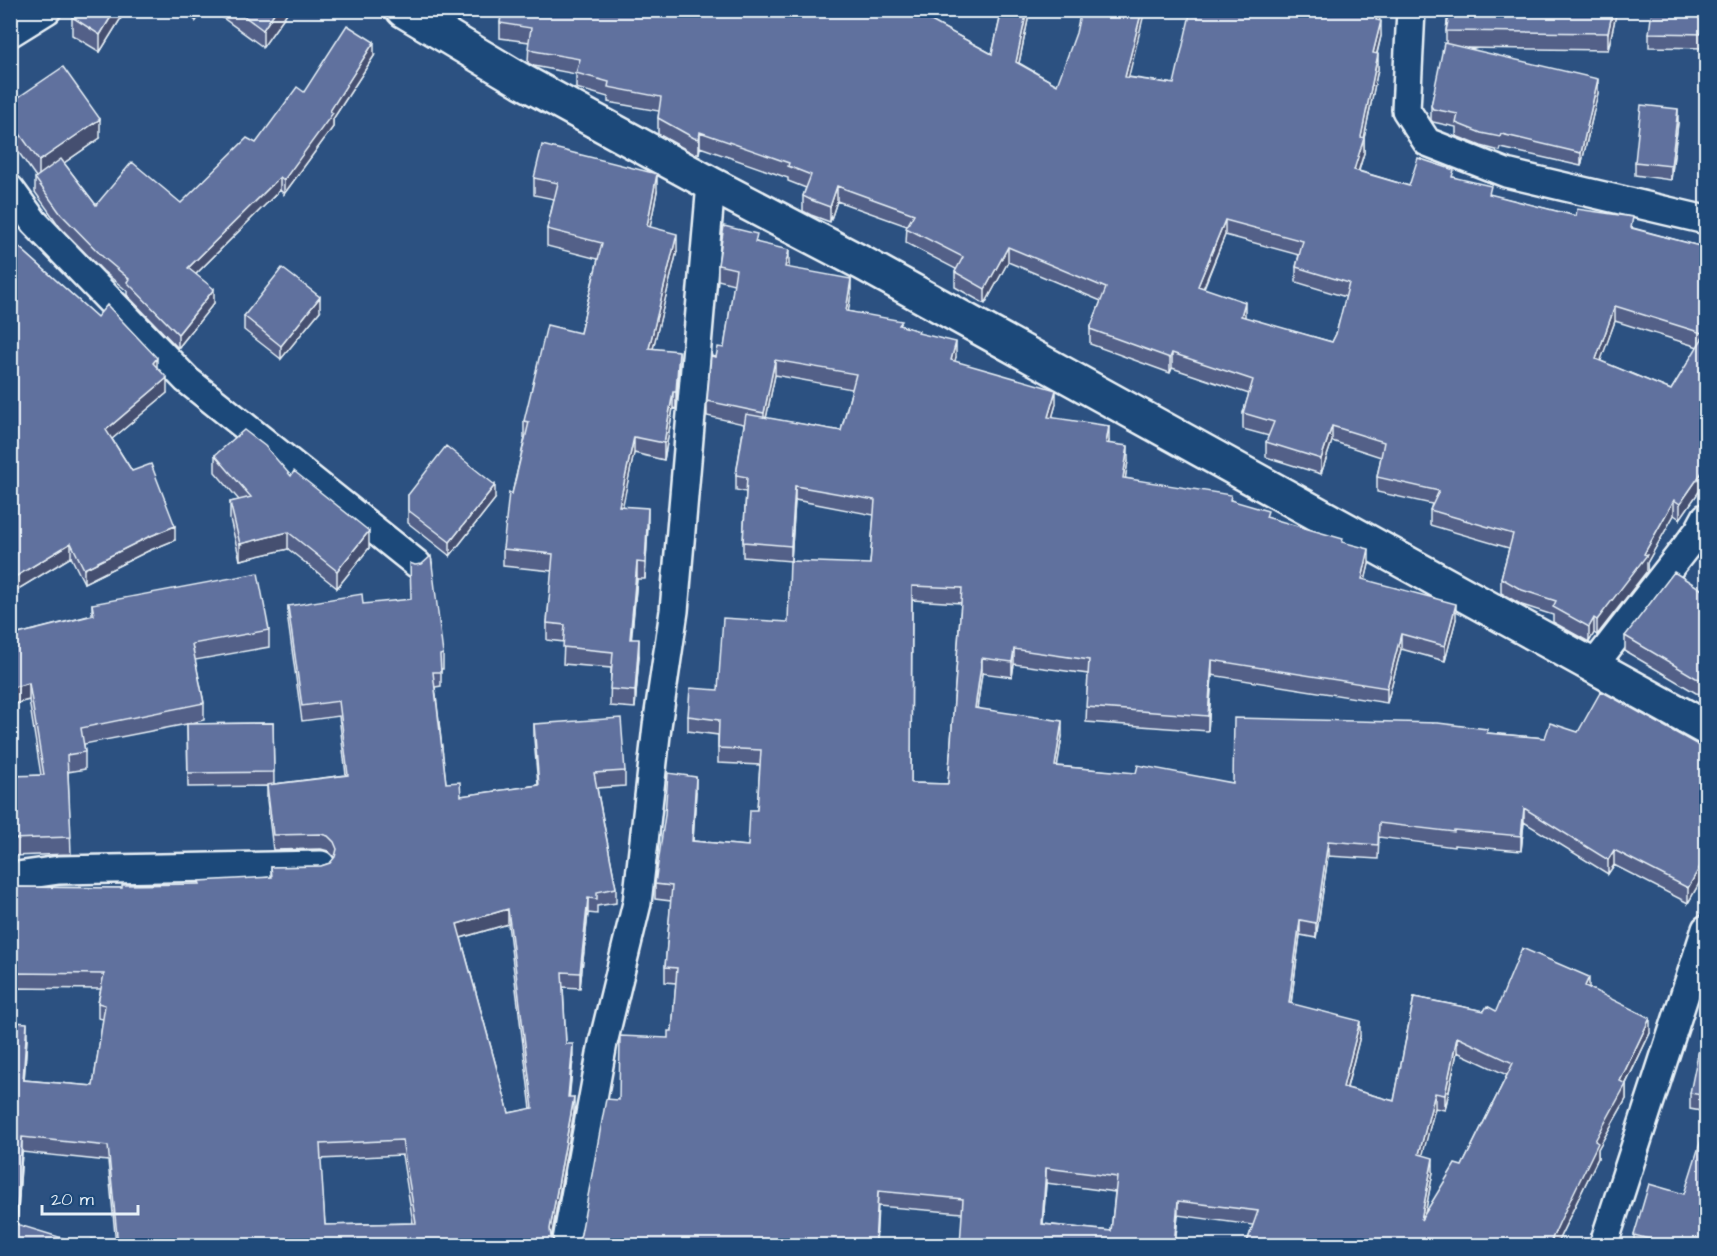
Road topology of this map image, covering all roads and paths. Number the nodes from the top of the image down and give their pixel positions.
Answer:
1 (47, 10) edge
2 (404, 10) edge
3 (1411, 10) edge
4 (10, 33) edge
5 (711, 184) junction
6 (10, 189) edge
7 (1707, 220) edge
8 (1707, 517) edge
9 (417, 564) edge
10 (1594, 665) junction
11 (1707, 728) edge
12 (321, 865) edge
13 (10, 877) edge
14 (1707, 929) edge
15 (566, 1245) edge
16 (1603, 1245) edge

1 - 4 street
2 - 5 main road
3 - 7 street
5 - 10 main road
5 - 15 street
6 - 9 street
8 - 10 street
10 - 11 main road
12 - 13 street
14 - 16 street

